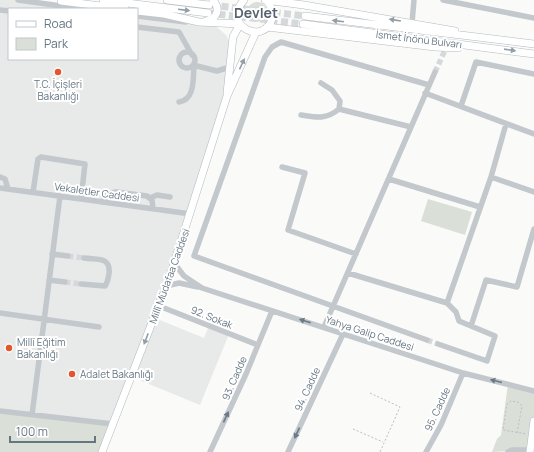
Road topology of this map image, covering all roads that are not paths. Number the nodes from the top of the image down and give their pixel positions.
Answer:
1 (18, 0) edge
2 (103, 0) edge
3 (167, 0) edge
4 (244, 0) edge
5 (266, 0) edge
6 (412, 0) edge
7 (443, 0) edge
8 (61, 1) dead end
9 (210, 6) edge
10 (76, 8) edge
11 (117, 8) edge
12 (138, 10) edge
13 (138, 16) edge
14 (304, 16) tunnel mouth
15 (534, 18) edge
16 (199, 22) junction
17 (412, 22) junction
18 (240, 24) junction
19 (303, 24) tunnel mouth
20 (138, 27) edge
21 (267, 27) junction
22 (256, 32) junction
23 (488, 39) junction
24 (534, 44) edge
25 (486, 47) junction
26 (192, 54) junction
27 (534, 54) edge
28 (194, 66) junction
29 (230, 67) junction
30 (435, 72) tunnel mouth
31 (534, 74) edge
32 (321, 83) dead end
33 (429, 85) junction
34 (425, 93) junction
35 (227, 96) junction
36 (179, 102) dead end
37 (461, 106) junction
38 (339, 109) junction
39 (301, 115) dead end
40 (506, 124) junction
41 (411, 127) junction
42 (534, 134) edge
43 (282, 167) dead end
44 (491, 176) junction
45 (0, 177) edge
46 (389, 179) junction
47 (0, 188) edge
48 (8, 189) junction
49 (33, 192) junction
50 (534, 192) edge
51 (60, 196) junction
52 (170, 197) dead end
53 (150, 198) junction
54 (81, 199) junction
55 (102, 202) junction
56 (480, 207) junction
57 (153, 208) junction
58 (191, 214) junction
59 (534, 229) edge
60 (52, 254) junction
61 (356, 254) junction
62 (68, 256) tunnel mouth
63 (84, 258) tunnel mouth
64 (174, 263) junction
65 (348, 273) junction
66 (49, 280) junction
67 (65, 282) tunnel mouth
68 (81, 284) tunnel mouth
69 (166, 286) junction
70 (202, 288) junction
71 (447, 303) junction
72 (159, 306) junction
73 (333, 306) junction
74 (272, 311) junction
75 (0, 313) edge
76 (44, 319) junction
77 (99, 326) dead end
78 (472, 326) junction
79 (324, 327) junction
80 (343, 334) junction
81 (427, 340) tunnel mouth
82 (438, 344) tunnel mouth
83 (258, 345) junction
84 (463, 373) junction
85 (534, 391) edge
86 (0, 411) edge
87 (32, 415) junction
88 (534, 421) edge
89 (113, 424) junction
90 (530, 451) edge
91 (102, 452) edge
92 (210, 452) edge
93 (288, 452) edge
94 (426, 452) edge
95 (508, 452) edge

1 - 10 street
2 -> 9 main road
3 - 9 main road
4 - 18 main road
17 -> 5 main road
5 - 21 main road
6 - 17 street
7 - 15 street
8 - 11 main road
9 - 16 main road
12 - 16 main road
13 - 16 street
23 -> 14 main road, İsmet İnönü Bulvarı
16 - 18 main road
17 - 23 main road
18 - 22 main road
18 - 29 main road, Millî Müdafaa Caddesi
19 - 25 main road, İsmet İnönü Bulvarı
20 - 26 street
21 - 22 main road
21 - 25 main road
35 -> 22 main road, Millî Müdafaa Caddesi
23 - 24 main road, İsmet İnönü Bulvarı
25 -> 27 main road, İsmet İnönü Bulvarı
26 - 28 street
26 - 28 street
28 - 29 street
28 - 36 street
29 - 35 main road, Millî Müdafaa Caddesi
30 - 33 street
31 - 37 street
32 - 38 street
33 - 34 street
33 - 73 street
34 - 37 street
34 - 41 street
35 - 58 main road, Millî Müdafaa Caddesi
37 - 40 street
38 - 39 street
38 - 41 street
40 - 42 street
40 - 44 street
41 - 46 street
43 - 61 street
44 - 50 street
44 - 56 street
45 - 48 street
46 - 56 street
46 - 61 street
47 - 48 street, Vekaletler Caddesi
48 - 49 street, Vekaletler Caddesi
49 - 51 street, Vekaletler Caddesi
49 - 54 street
51 - 54 street, Vekaletler Caddesi
51 - 60 street
52 - 53 street
53 - 55 street
53 - 57 street
54 - 55 street, Vekaletler Caddesi
55 - 57 street, Vekaletler Caddesi
56 - 71 street
57 - 58 street, Vekaletler Caddesi
58 - 64 main road, Millî Müdafaa Caddesi
59 - 78 street
60 - 62 street
60 - 66 street
61 - 65 street
63 - 68 street
64 - 69 main road, Millî Müdafaa Caddesi
64 - 70 street, Yahya Galip Caddesi
65 - 71 street
65 - 73 street
66 - 67 street
66 - 76 street
69 - 70 street, Yahya Galip Caddesi
69 - 72 main road, Millî Müdafaa Caddesi
70 - 74 street, Yahya Galip Caddesi
71 - 78 street
72 - 83 street, 92. Sokak
72 -> 89 main road, Millî Müdafaa Caddesi
73 - 79 street
73 - 81 street
79 -> 74 street, Yahya Galip Caddesi
74 - 83 street, 93. Cadde
75 - 76 street
76 - 77 street
76 - 87 street
78 - 82 street
79 - 80 street, Yahya Galip Caddesi
80 - 84 street, Yahya Galip Caddesi
80 -> 93 street, 94. Cadde
92 -> 83 street, 93. Cadde
85 -> 84 street, Yahya Galip Caddesi
84 - 94 street, 95. Cadde
86 - 87 street
87 - 89 street
88 - 90 main road
89 - 91 main road, Millî Müdafaa Caddesi
90 - 95 street

